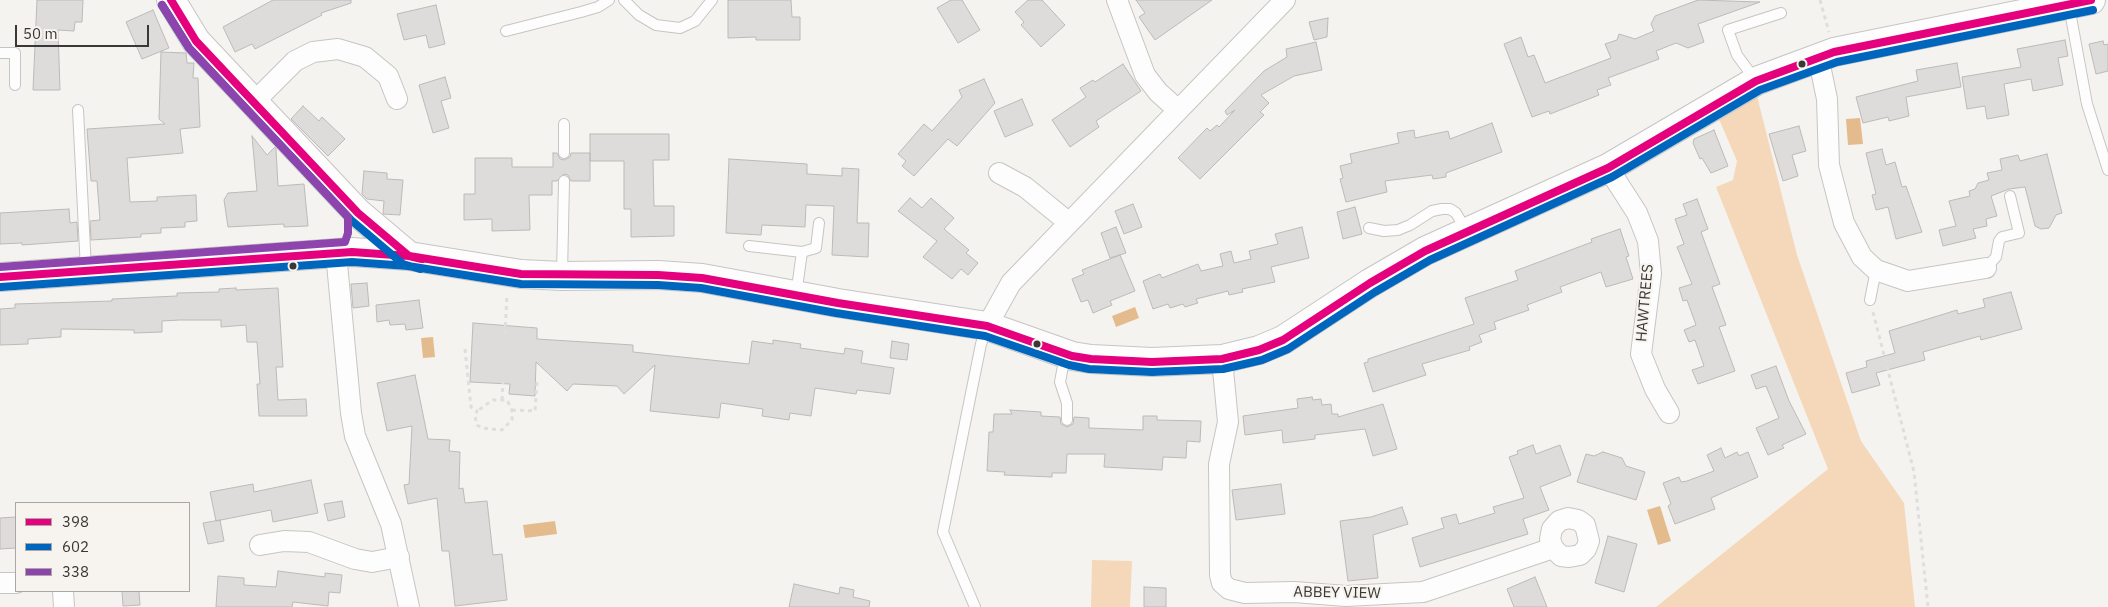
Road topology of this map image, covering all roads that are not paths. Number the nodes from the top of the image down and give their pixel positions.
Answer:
1 (171, 0) edge
2 (608, 0) edge
3 (624, 0) edge
4 (712, 0) edge
5 (1117, 0) edge
6 (1285, 0) edge
7 (2080, 2) edge
8 (1781, 13) dead end
9 (506, 31) dead end
10 (0, 53) edge
11 (1826, 54) junction
12 (1756, 81) junction
13 (15, 86) dead end
14 (397, 99) dead end
15 (254, 102) junction
16 (78, 110) dead end
17 (1178, 110) junction
18 (564, 124) dead end
19 (564, 153) dead end
20 (1608, 168) junction
21 (2108, 170) edge
22 (998, 174) dead end
23 (564, 181) dead end
24 (2010, 196) dead end
25 (358, 213) junction
26 (1068, 222) junction
27 (819, 223) dead end
28 (1370, 228) dead end
29 (1467, 231) junction
30 (749, 246) dead end
31 (344, 252) junction
32 (802, 252) junction
33 (409, 256) junction
34 (1986, 268) joint
35 (1876, 270) junction
36 (86, 271) junction
37 (562, 276) junction
38 (0, 277) edge
39 (796, 294) junction
40 (1870, 300) road end
41 (987, 326) junction
42 (1065, 354) junction
43 (1222, 359) junction
44 (1669, 413) dead end
45 (1067, 420) dead end
46 (260, 546) dead end
47 (1553, 548) dead end
48 (400, 557) junction
49 (15, 582) edge
50 (0, 583) edge
51 (63, 592) edge
52 (64, 607) edge
53 (409, 607) edge
54 (975, 607) edge

1 - 15 main road
2 - 9 lane
3 - 4 lane
5 - 17 street
6 - 17 street
7 - 11 main road
7 - 21 lane
8 - 12 lane
10 - 13 lane
11 - 12 main road
11 - 35 street
12 - 20 main road
14 - 15 street
15 - 25 main road
16 - 36 lane
17 - 26 street
18 - 19 lane
20 - 29 main road
20 - 44 street, HAWTREES
22 - 26 street
23 - 37 lane
24 - 34 lane
25 - 31 main road
25 - 33 main road
26 - 41 street
27 - 32 lane
28 - 29 lane
29 - 43 main road
30 - 32 lane
31 - 33 main road
31 - 36 main road
31 - 48 street
32 - 39 lane
33 - 37 main road
34 - 35 street
35 - 40 lane
36 - 38 main road
37 - 39 main road
39 - 41 main road
41 - 42 main road
41 - 54 lane
42 - 43 main road
42 - 45 lane
43 - 47 street, ABBEY VIEW
46 - 48 street
48 - 53 street
49 - 50 street
51 - 52 street

